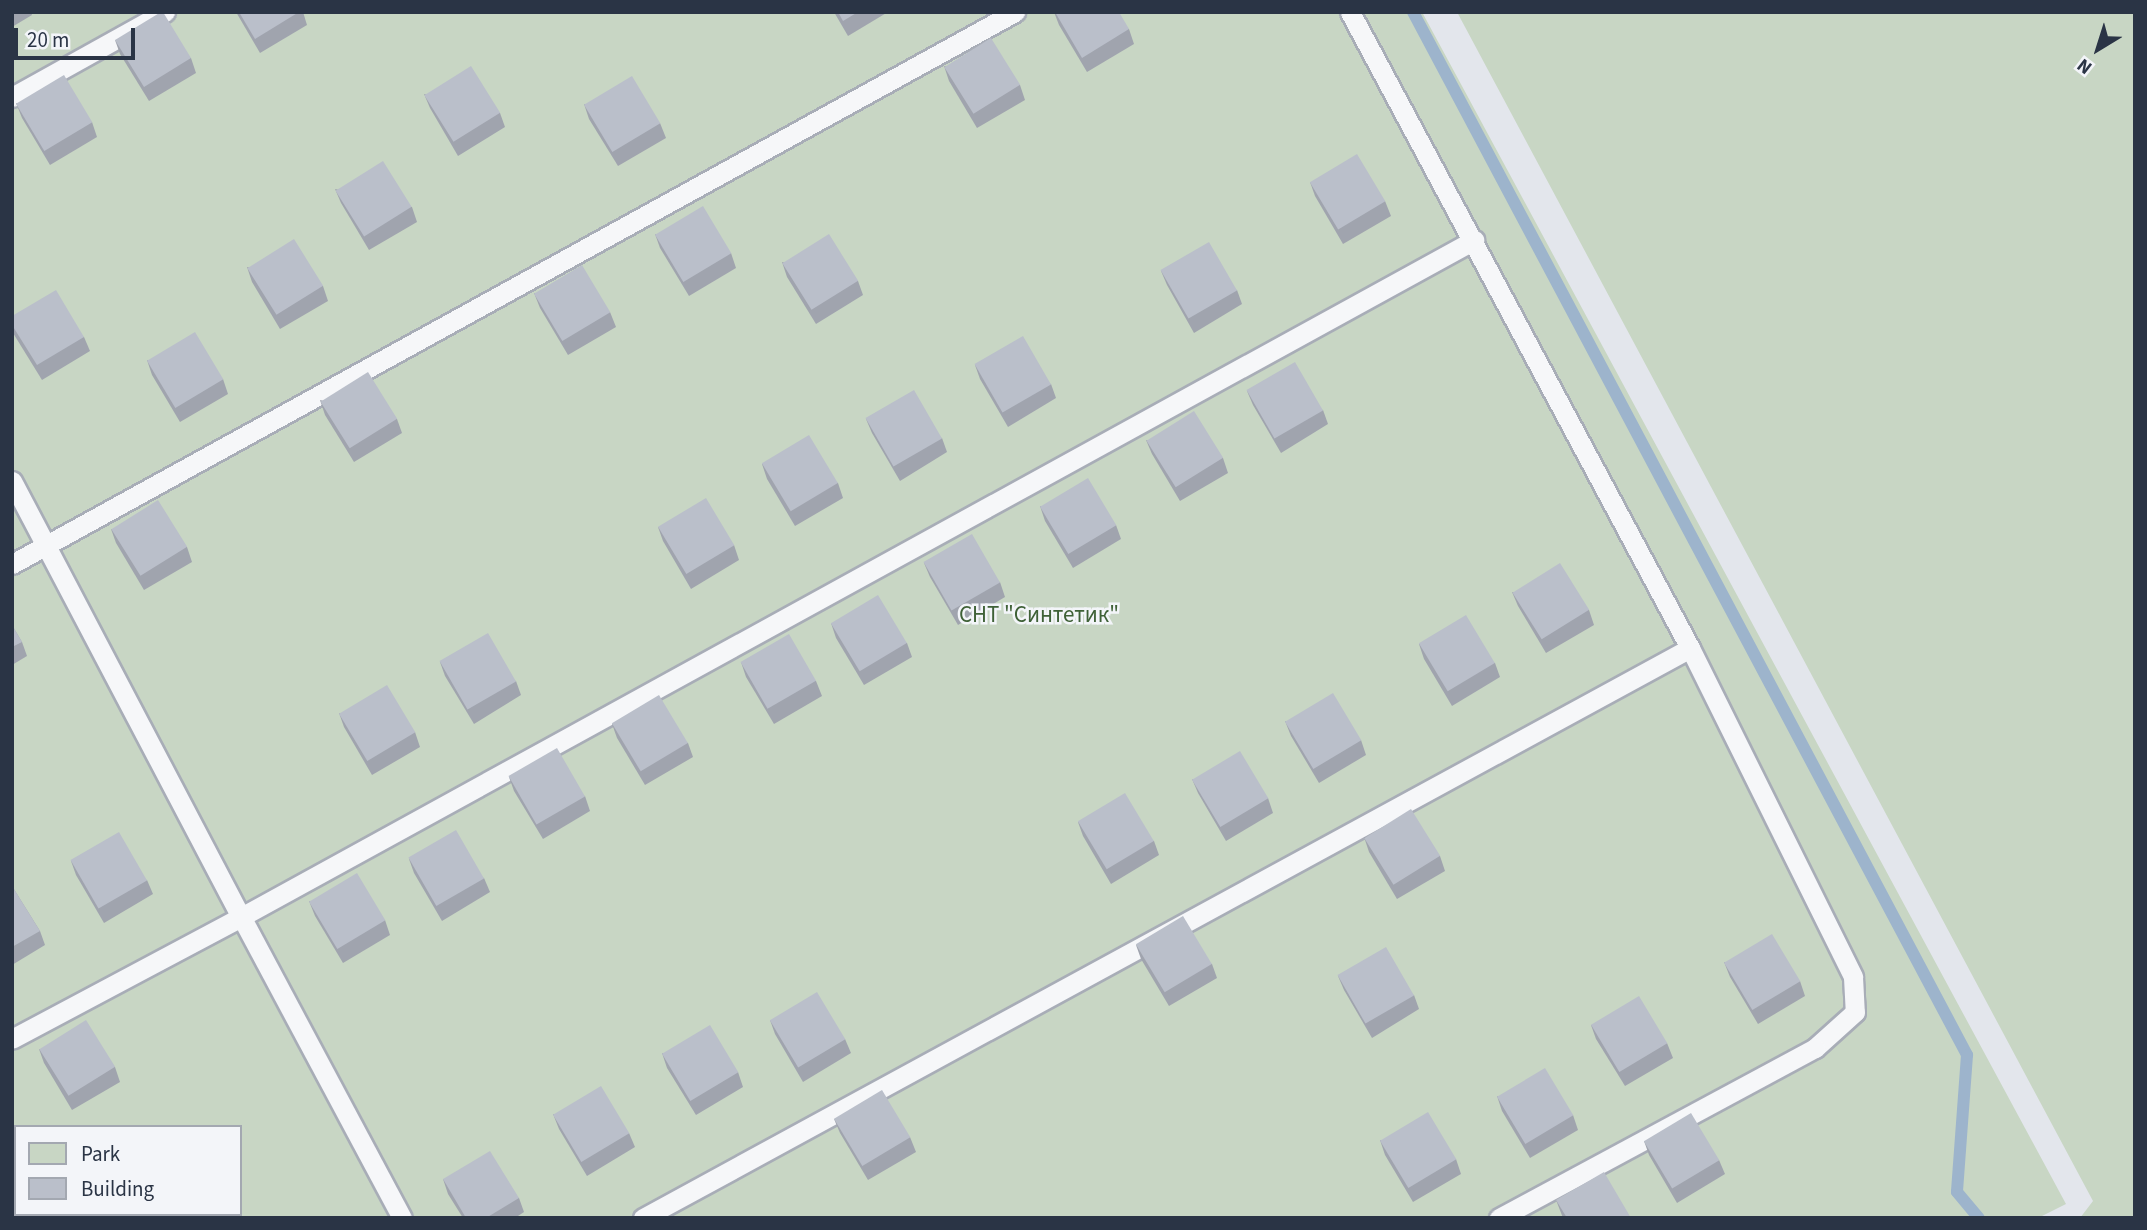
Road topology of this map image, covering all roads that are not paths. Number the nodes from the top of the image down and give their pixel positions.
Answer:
1 (165, 12) edge
2 (1015, 12) edge
3 (1350, 12) edge
4 (12, 97) edge
5 (1474, 240) junction
6 (12, 481) edge
7 (45, 546) junction
8 (12, 564) edge
9 (1690, 648) junction
10 (241, 917) junction
11 (12, 1039) edge
12 (402, 1218) edge
13 (643, 1218) edge
14 (1499, 1218) edge

1 - 4 lane
2 - 7 lane
3 - 5 lane
5 - 9 lane
5 - 10 lane
6 - 7 lane
7 - 8 lane
7 - 10 lane
9 - 13 lane
9 - 14 lane
10 - 11 lane
10 - 12 lane

